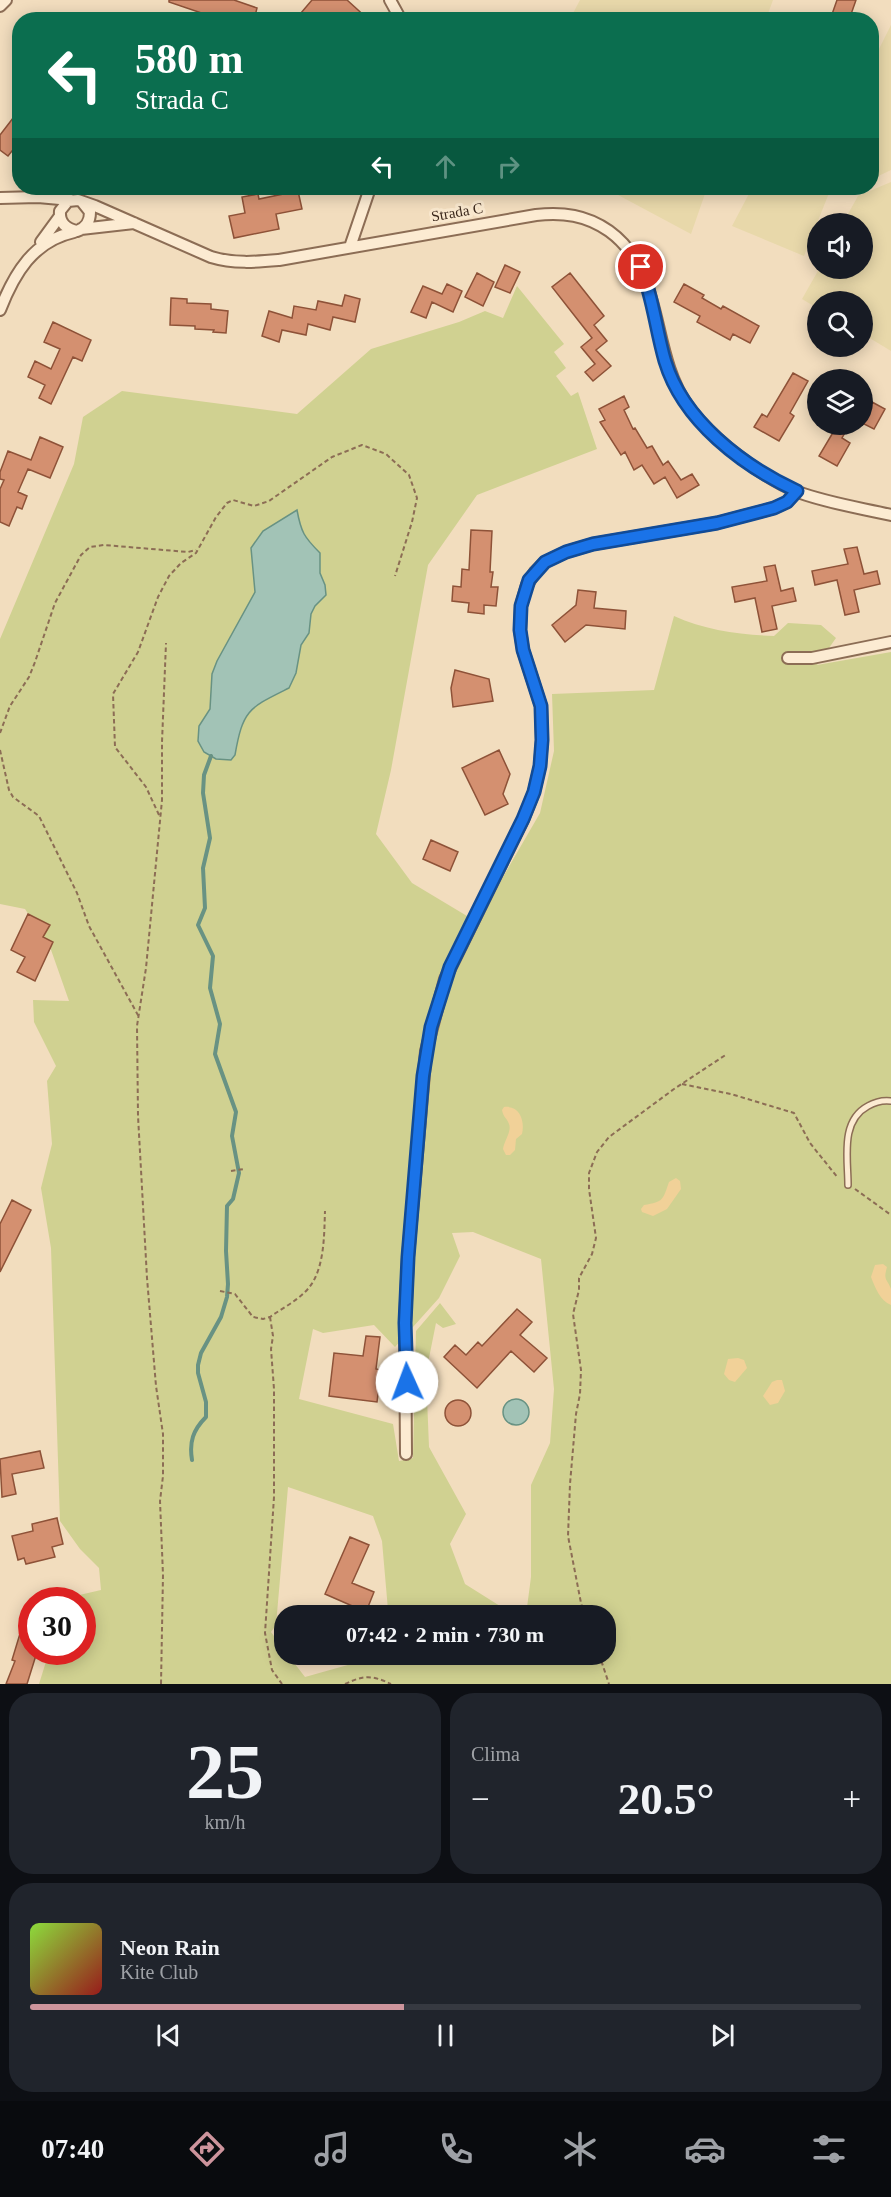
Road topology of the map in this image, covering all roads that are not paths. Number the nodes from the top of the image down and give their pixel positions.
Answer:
1 (6, 0) edge
2 (0, 6) edge
3 (368, 195) edge
4 (38, 197) junction
5 (0, 198) edge
6 (77, 201) junction
7 (60, 214) junction
8 (134, 223) junction
9 (79, 230) junction
10 (350, 247) junction
11 (34, 252) junction
12 (0, 310) edge
13 (797, 491) junction
14 (891, 515) edge
15 (891, 642) edge
16 (788, 658) dead end
17 (891, 1101) edge
18 (848, 1185) road end
19 (406, 1454) dead end

1 - 2 street
3 - 10 street
4 - 5 street, Strada C
4 - 6 street, Strada C
4 - 7 street
6 - 7 street
6 - 8 street, Strada C
6 - 9 street
7 - 9 street
7 - 11 street
8 - 9 street
8 - 10 street, Strada C
9 - 11 street
10 - 13 street, Strada C
11 - 12 street
13 - 14 street, Strada C
13 - 19 street
15 - 16 street
17 - 18 lane

